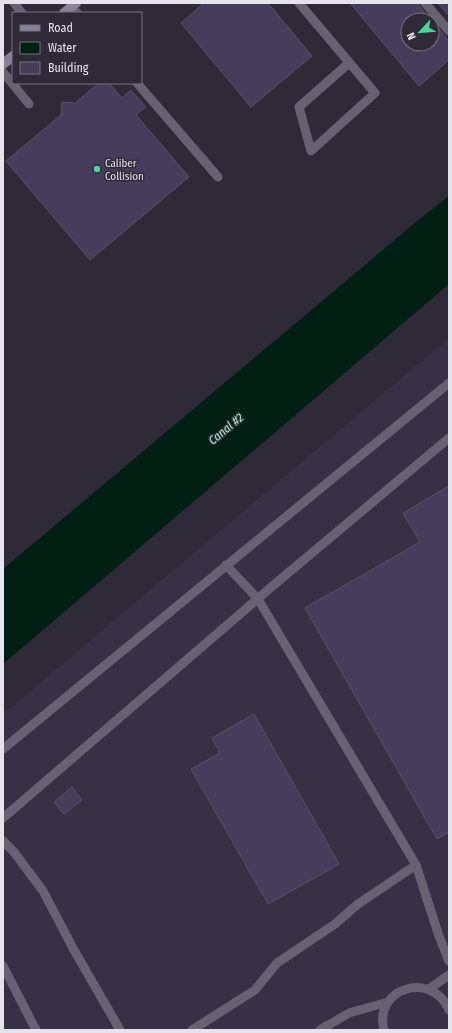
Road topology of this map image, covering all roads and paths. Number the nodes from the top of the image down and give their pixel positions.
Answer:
1 (14, 3) edge
2 (299, 3) edge
3 (425, 3) edge
4 (21, 12) edge
5 (449, 31) edge
6 (12, 57) edge
7 (349, 63) junction
8 (3, 64) edge
9 (3, 72) edge
10 (12, 83) edge
11 (13, 84) edge
12 (138, 84) edge
13 (29, 104) dead end
14 (218, 177) dead end
15 (449, 383) edge
16 (449, 438) edge
17 (226, 565) junction
18 (258, 599) junction
19 (3, 749) edge
20 (3, 818) edge
21 (3, 841) edge
22 (416, 865) junction
23 (449, 961) edge
24 (3, 966) edge
25 (449, 975) edge
26 (429, 989) junction
27 (388, 1002) junction
28 (449, 1010) edge
29 (324, 1028) edge
30 (36, 1030) edge
31 (120, 1030) edge
32 (192, 1030) edge
33 (384, 1030) edge

1 - 4 lane
2 - 7 lane
3 - 5 lane
6 - 8 street
7 - 7 lane
9 - 10 lane
11 - 13 lane
12 - 14 lane
15 - 17 lane
16 - 18 lane
17 - 18 lane
17 - 19 lane
18 - 20 lane
18 - 22 lane
21 - 31 lane
22 - 23 lane
22 - 32 lane
24 - 30 lane
25 - 26 lane
26 - 27 lane
26 - 28 lane
27 - 29 lane
27 - 33 lane

